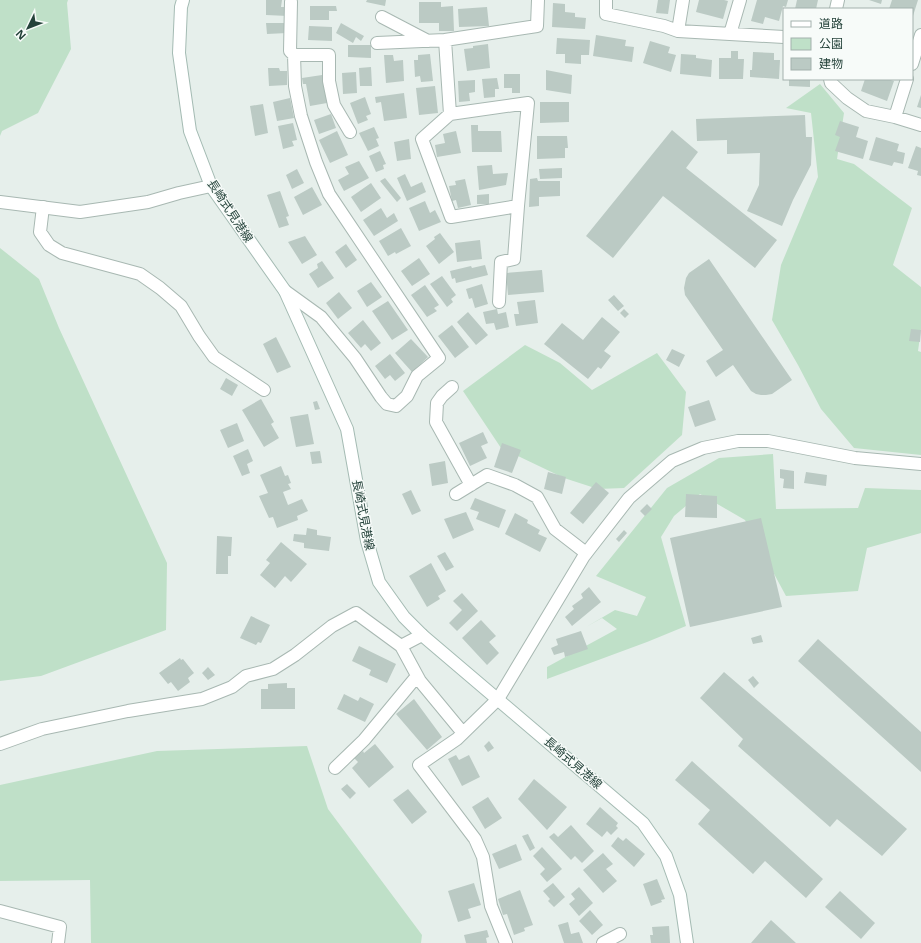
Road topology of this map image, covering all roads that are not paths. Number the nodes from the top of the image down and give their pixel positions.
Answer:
1 (183, 0) edge
2 (538, 0) edge
3 (606, 0) edge
4 (683, 0) edge
5 (740, 0) edge
6 (291, 2) dead end
7 (382, 17) dead end
8 (678, 31) junction
9 (730, 34) junction
10 (921, 35) edge
11 (783, 37) edge
12 (445, 40) junction
13 (429, 41) junction
14 (377, 43) dead end
15 (294, 55) junction
16 (913, 61) edge
17 (830, 80) edge
18 (907, 80) edge
19 (450, 114) junction
20 (895, 116) junction
21 (921, 126) edge
22 (350, 132) dead end
23 (211, 186) junction
24 (0, 202) edge
25 (518, 206) junction
26 (44, 208) junction
27 (285, 291) junction
28 (499, 302) dead end
29 (452, 387) dead end
30 (264, 390) dead end
31 (921, 464) edge
32 (471, 485) junction
33 (456, 494) dead end
34 (586, 553) junction
35 (422, 634) junction
36 (401, 646) junction
37 (417, 676) junction
38 (498, 699) junction
39 (463, 734) junction
40 (0, 744) edge
41 (335, 768) dead end
42 (0, 911) edge
43 (620, 934) dead end
44 (58, 943) edge
45 (506, 943) edge
46 (603, 943) edge
47 (687, 943) edge

1 - 23 street, 長崎式見港線
2 - 12 street
3 - 8 street
4 - 8 street
5 - 9 street
6 - 15 street
7 - 13 street
8 - 9 street
9 - 11 street
10 - 16 street
12 - 13 street
12 - 19 street
13 - 14 street
15 - 22 street
15 - 27 street
17 - 20 street
18 - 20 street
19 - 25 street
19 - 25 street
20 - 21 street
23 - 26 street
23 - 27 street, 長崎式見港線
24 - 26 street
25 - 28 street
26 - 30 street
27 - 35 street, 長崎式見港線
29 - 32 street
31 - 34 street
32 - 33 street
32 - 34 street
34 - 38 street
35 - 36 street
35 - 38 street, 長崎式見港線
36 - 37 street
36 - 40 street
37 - 39 street
37 - 41 street
38 - 39 street
38 - 47 street, 長崎式見港線
39 - 45 street
42 - 44 street
43 - 46 street

